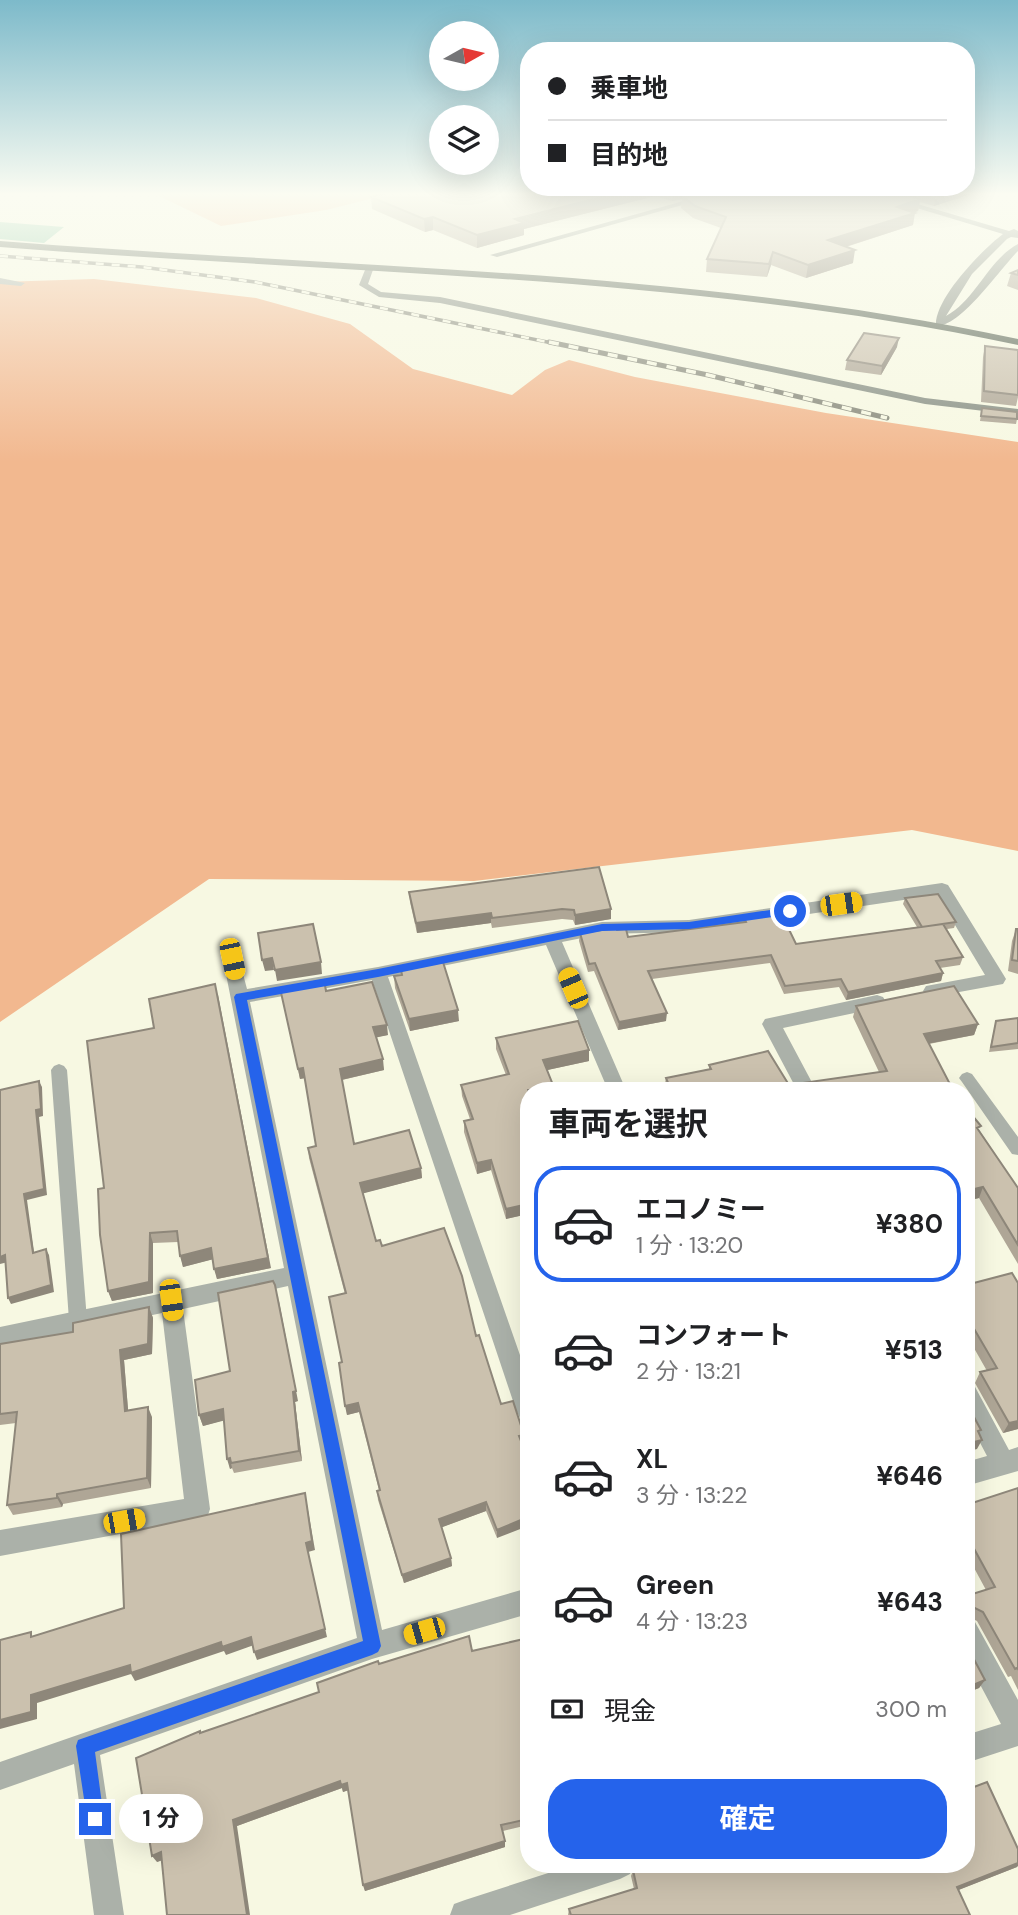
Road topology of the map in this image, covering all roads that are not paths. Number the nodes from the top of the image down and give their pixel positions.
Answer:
1 (14, 282) edge
2 (364, 282) edge
3 (482, 282) edge
4 (962, 282) edge
5 (984, 282) edge
6 (21, 283) dead end
7 (939, 324) junction
8 (1018, 342) edge
9 (1018, 412) edge
10 (551, 937) junction
11 (232, 959) dead end
12 (378, 973) junction
13 (917, 995) edge
14 (240, 997) junction
15 (891, 1000) edge
16 (59, 1070) dead end
17 (967, 1078) dead end
18 (614, 1082) edge
19 (802, 1082) edge
20 (970, 1082) edge
21 (975, 1089) edge
22 (1018, 1149) edge
23 (297, 1275) junction
24 (171, 1300) junction
25 (78, 1320) junction
26 (0, 1337) edge
27 (520, 1387) edge
28 (975, 1407) edge
29 (1010, 1461) edge
30 (975, 1471) edge
31 (0, 1543) edge
32 (520, 1603) edge
33 (372, 1646) junction
34 (975, 1648) edge
35 (1018, 1730) edge
36 (85, 1746) junction
37 (975, 1746) edge
38 (0, 1776) edge
39 (593, 1873) edge
40 (108, 1915) edge
41 (466, 1915) edge

1 - 6 street
2 - 9 street
3 - 7 highway
4 - 7 street
5 - 7 street
7 - 8 highway
10 - 12 street
10 - 13 street
10 - 18 street
11 - 14 street
12 - 14 street
12 - 27 street
14 - 23 street
15 - 19 street
16 - 25 lane
17 - 20 lane
21 - 22 lane
23 - 24 street
23 - 33 street
24 - 25 street
24 - 31 street
25 - 26 street
28 - 29 street
29 - 30 street
32 - 33 street
33 - 36 street
34 - 35 street
35 - 37 street
36 - 38 street
36 - 40 street
39 - 41 street

